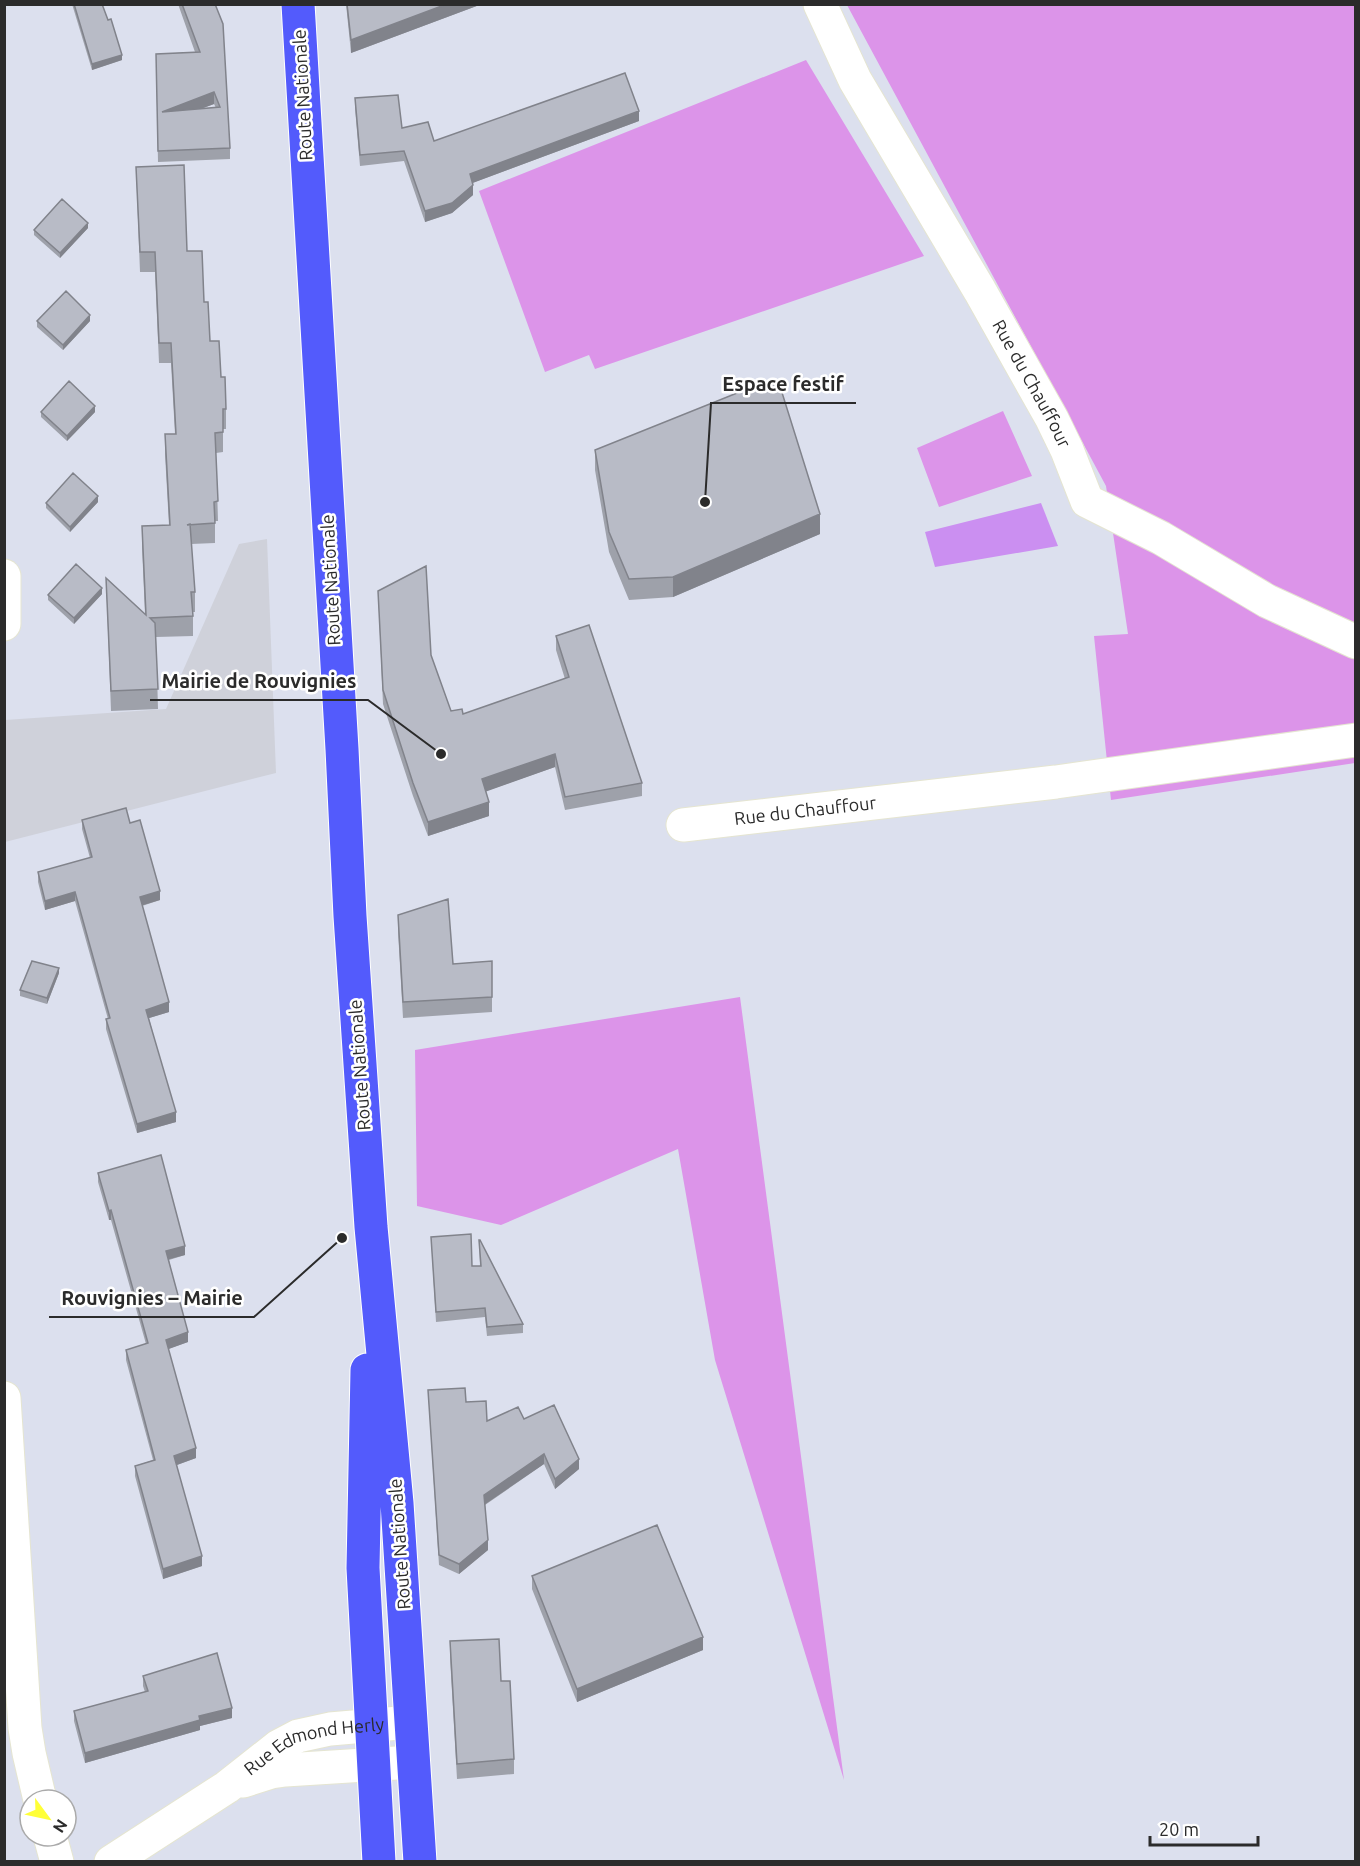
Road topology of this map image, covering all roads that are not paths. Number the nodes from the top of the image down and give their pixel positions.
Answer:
1 (298, 4) edge
2 (820, 4) edge
3 (4, 576) edge
4 (4, 624) edge
5 (1356, 642) edge
6 (1356, 740) edge
7 (683, 825) dead end
8 (371, 1227) junction
9 (4, 1398) edge
10 (411, 1722) junction
11 (372, 1725) junction
12 (413, 1762) junction
13 (374, 1765) junction
14 (227, 1786) junction
15 (37, 1788) edge
16 (111, 1862) edge
17 (379, 1862) edge
18 (420, 1862) edge

1 - 8 main road, Route Nationale
2 - 5 street, Rue du Chauffour
3 - 4 street
6 - 7 street, Rue du Chauffour
8 - 10 main road, Route Nationale
8 - 11 main road, Route Nationale
9 - 15 street
10 - 11 street, Rue Edmond Herly
10 - 12 main road, Route Nationale
11 - 13 main road, Route Nationale
11 - 14 street, Rue Edmond Herly
12 - 13 street, Rue Edmond Herly
12 - 18 main road, Route Nationale
13 - 14 street, Rue Edmond Herly
13 - 17 main road, Route Nationale
14 - 16 street, Rue Edmond Herly

